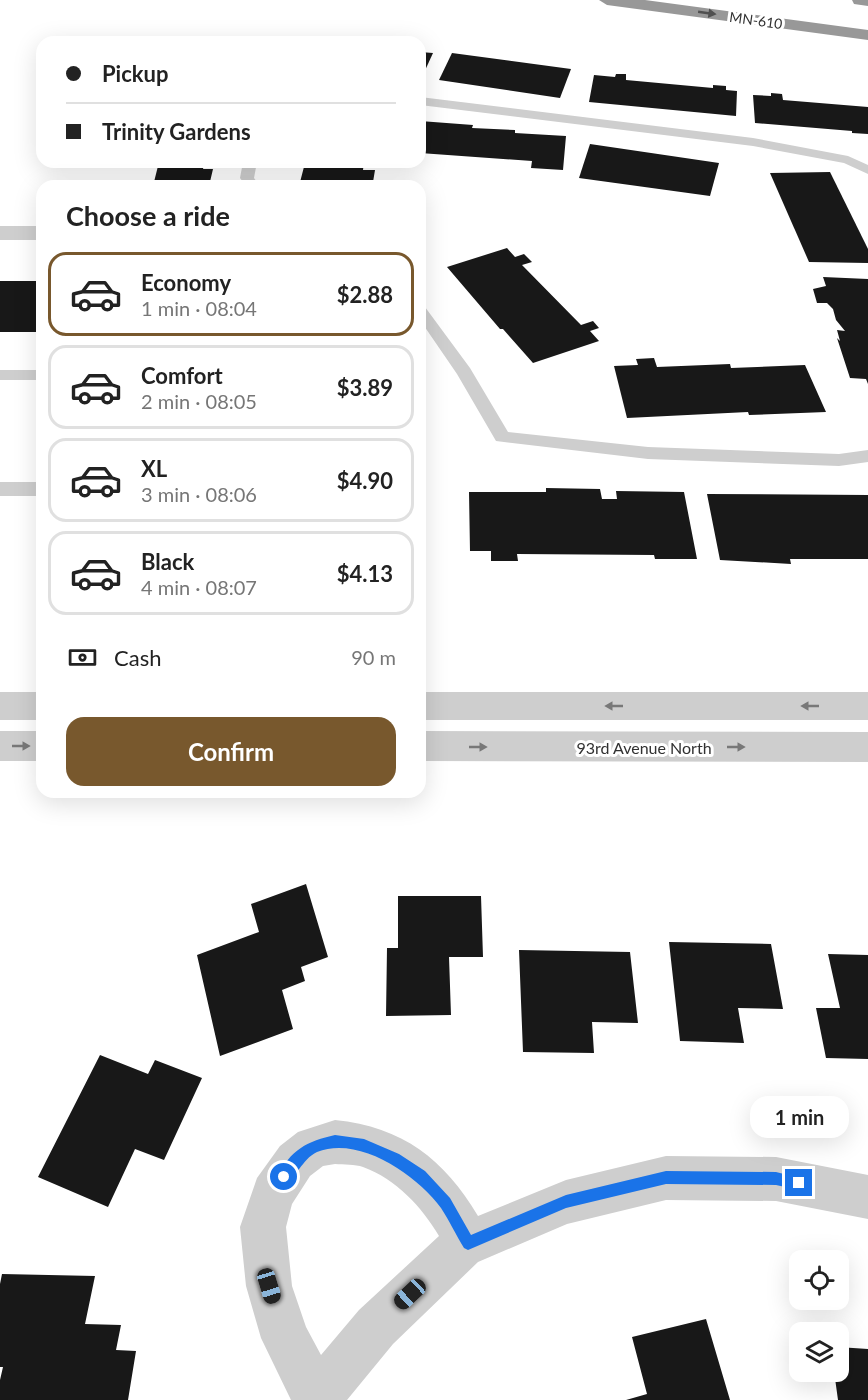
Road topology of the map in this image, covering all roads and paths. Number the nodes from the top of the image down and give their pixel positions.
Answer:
1 (607, 0) edge
2 (860, 0) edge
3 (868, 1) edge
4 (868, 35) edge
5 (426, 102) edge
6 (868, 170) edge
7 (0, 233) edge
8 (36, 233) edge
9 (426, 318) edge
10 (0, 375) edge
11 (36, 375) edge
12 (868, 456) edge
13 (0, 489) edge
14 (36, 489) edge
15 (0, 706) edge
16 (36, 706) edge
17 (426, 706) edge
18 (868, 706) edge
19 (0, 746) edge
20 (36, 746) edge
21 (426, 747) edge
22 (868, 747) edge
23 (868, 1197) edge
24 (468, 1243) junction
25 (317, 1399) edge

1 -> 4 highway, MN-610
2 - 3 highway
5 - 6 lane
7 - 8 street
9 - 12 lane
10 - 11 lane
13 - 14 lane
15 - 16 street
18 -> 17 street
19 -> 20 street
21 -> 22 street, 93rd Avenue North
23 - 24 street
24 - 25 street
24 - 25 street

